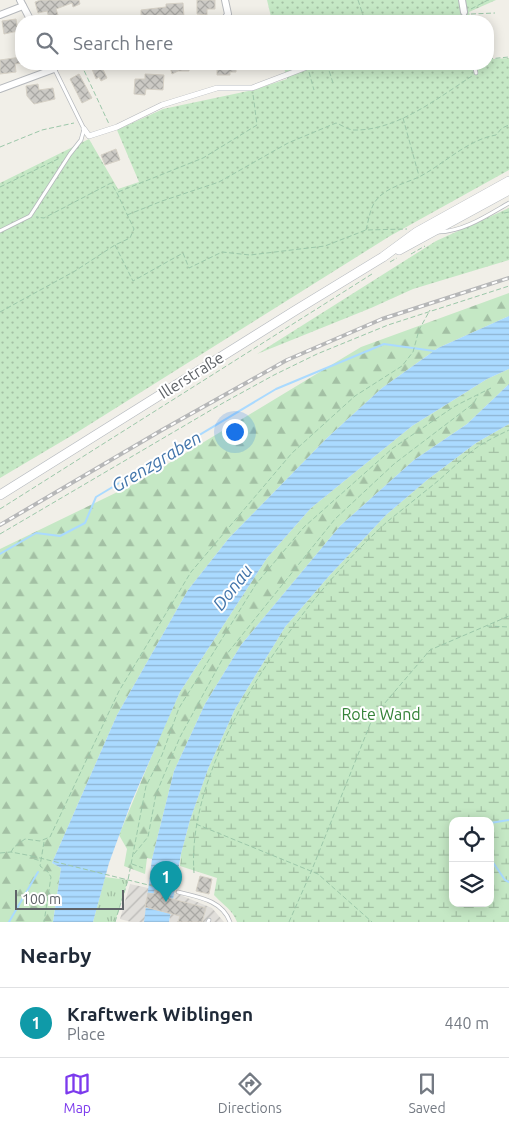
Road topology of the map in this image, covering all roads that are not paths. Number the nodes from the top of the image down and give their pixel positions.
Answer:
1 (225, 0) edge
2 (462, 0) edge
3 (22, 3) edge
4 (464, 12) joint
5 (0, 15) edge
6 (28, 15) edge
7 (227, 15) edge
8 (465, 15) edge
9 (44, 70) edge
10 (55, 70) edge
11 (299, 70) edge
12 (475, 70) edge
13 (476, 73) road end
14 (0, 89) edge
15 (84, 129) junction
16 (509, 181) edge
17 (509, 190) edge
18 (509, 203) edge
19 (0, 231) edge
20 (435, 232) junction
21 (385, 261) junction
22 (0, 495) edge
23 (178, 892) road end
24 (230, 922) edge

1 - 7 street
2 - 4 street
3 - 5 street
3 - 6 street
4 - 8 lane
9 - 14 street
10 - 15 lane
11 - 15 street
12 - 13 lane
15 - 19 lane
16 - 21 main road, Illerstraße
17 - 20 main road, Illerstraße
18 - 20 lane
20 - 21 main road, Illerstraße
21 - 22 main road, Illerstraße
23 - 24 lane

